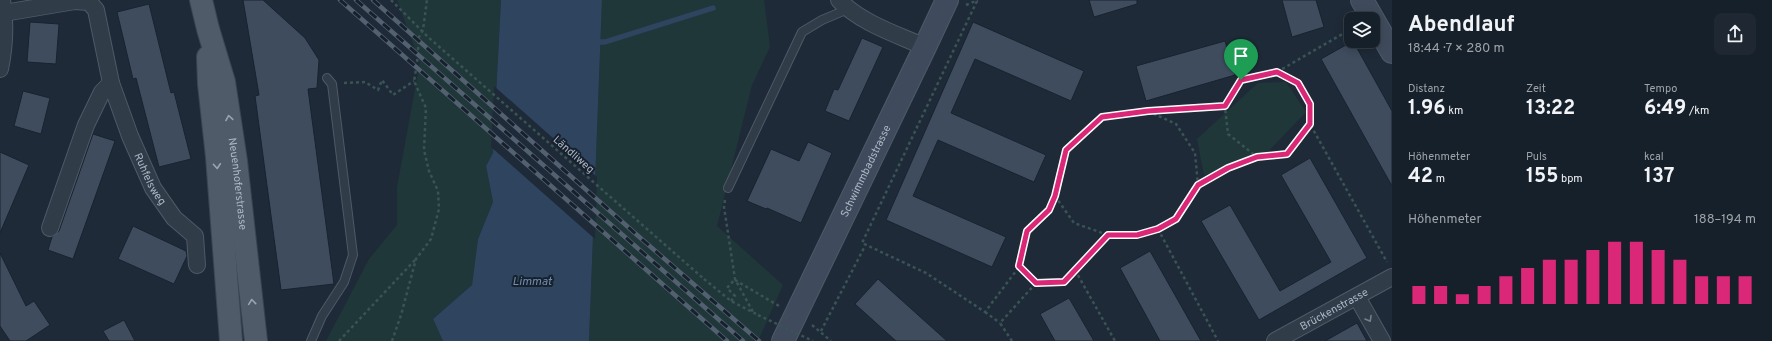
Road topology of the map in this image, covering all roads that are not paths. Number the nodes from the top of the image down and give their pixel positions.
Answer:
1 (201, 0) edge
2 (947, 0) edge
3 (1362, 0) edge
4 (843, 5) edge
5 (3, 6) edge
6 (208, 29) junction
7 (2, 44) edge
8 (925, 47) junction
9 (1392, 52) edge
10 (0, 69) edge
11 (329, 81) road end
12 (111, 83) junction
13 (728, 188) road end
14 (50, 228) dead end
15 (197, 265) dead end
16 (1390, 271) edge
17 (1357, 297) junction
18 (231, 341) edge
19 (256, 341) edge
20 (311, 341) edge
21 (783, 341) edge
22 (1275, 341) edge
23 (1382, 341) edge

1 - 6 main road, Neuenhoferstrasse
2 - 8 main road, Schwimmbadstrasse
3 - 9 main road
4 - 8 street
4 - 13 lane
5 - 7 street
5 - 12 street, Ruhfelsweg
6 -> 18 main road, Neuenhoferstrasse
19 -> 6 main road, Neuenhoferstrasse
7 - 10 street
8 - 21 main road, Schwimmbadstrasse
11 - 20 lane
12 - 14 street
12 - 15 street, Ruhfelsweg
16 - 17 street, Brückenstrasse
17 - 22 street, Brückenstrasse
17 -> 23 street

